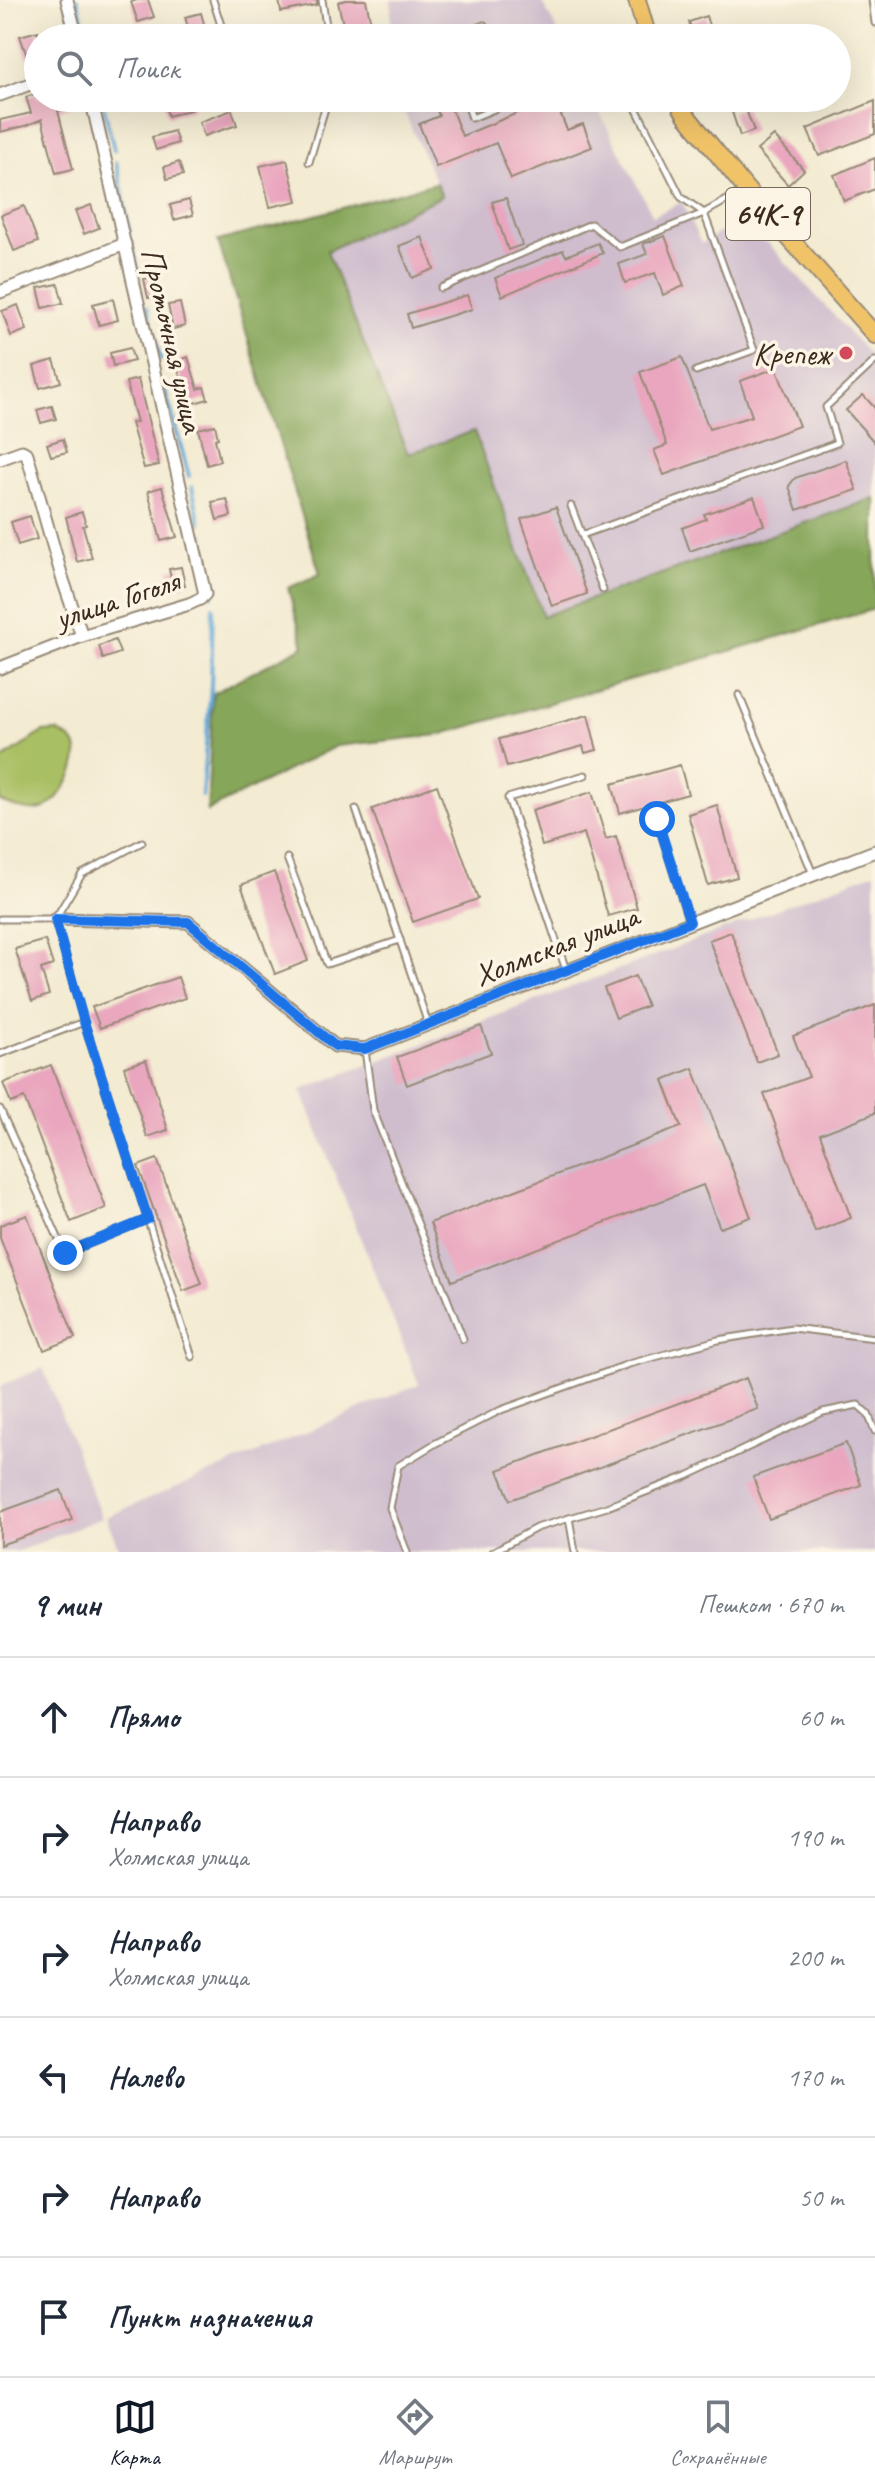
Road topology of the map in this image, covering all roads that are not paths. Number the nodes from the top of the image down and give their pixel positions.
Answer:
1 (67, 0) edge
2 (213, 0) edge
3 (322, 0) edge
4 (637, 0) edge
5 (872, 0) edge
6 (875, 23) edge
7 (73, 24) edge
8 (221, 24) edge
9 (326, 24) edge
10 (644, 24) edge
11 (24, 86) edge
12 (0, 95) edge
13 (94, 112) edge
14 (324, 112) edge
15 (470, 112) edge
16 (487, 112) edge
17 (638, 112) edge
18 (684, 112) edge
19 (309, 162) dead end
20 (746, 189) junction
21 (704, 213) junction
22 (125, 244) junction
23 (441, 288) dead end
24 (0, 292) edge
25 (872, 327) edge
26 (875, 361) edge
27 (696, 371) dead end
28 (0, 459) edge
29 (571, 506) dead end
30 (582, 535) junction
31 (603, 590) dead end
32 (205, 594) joint
33 (82, 636) junction
34 (0, 668) edge
35 (739, 695) dead end
36 (585, 775) dead end
37 (356, 809) dead end
38 (657, 819) dead end
39 (142, 842) dead end
40 (875, 851) edge
41 (287, 858) dead end
42 (814, 875) junction
43 (0, 919) edge
44 (55, 919) junction
45 (690, 922) junction
46 (400, 940) junction
47 (566, 971) junction
48 (84, 1022) junction
49 (428, 1025) junction
50 (365, 1049) junction
51 (0, 1054) edge
52 (0, 1109) edge
53 (148, 1219) junction
54 (875, 1338) edge
55 (463, 1339) dead end
56 (192, 1357) dead end
57 (875, 1431) edge
58 (569, 1518) junction
59 (407, 1552) edge
60 (492, 1552) edge
61 (575, 1552) edge

1 - 7 street
2 - 8 lane
3 - 9 lane
4 - 10 main road
5 - 6 lane
11 - 12 street
13 - 22 street, Проточная улица
14 - 19 lane
15 - 16 lane
17 - 21 lane
18 - 20 main road, 64К-9
20 - 21 lane
20 - 25 main road, 64К-9
21 - 23 lane
21 - 27 lane
22 - 24 street
22 - 32 street, Проточная улица
26 - 30 lane
28 - 33 street
29 - 30 lane
30 - 31 lane
32 - 33 street, улица Гоголя
33 - 34 street, улица Гоголя
35 - 42 lane
36 - 47 lane
37 - 46 lane
38 - 45 lane
39 - 44 lane
40 - 42 street, Холмская улица
41 - 46 lane
42 - 45 street, Холмская улица
43 - 44 lane
44 - 48 lane
44 - 50 street
45 - 47 street, Холмская улица
46 - 49 lane
47 - 49 street, Холмская улица
48 - 51 lane
48 - 53 lane
49 - 50 street, Холмская улица
50 - 55 lane
52 - 53 lane
53 - 56 lane
54 - 59 lane
57 - 58 lane
58 - 60 lane
58 - 61 lane

